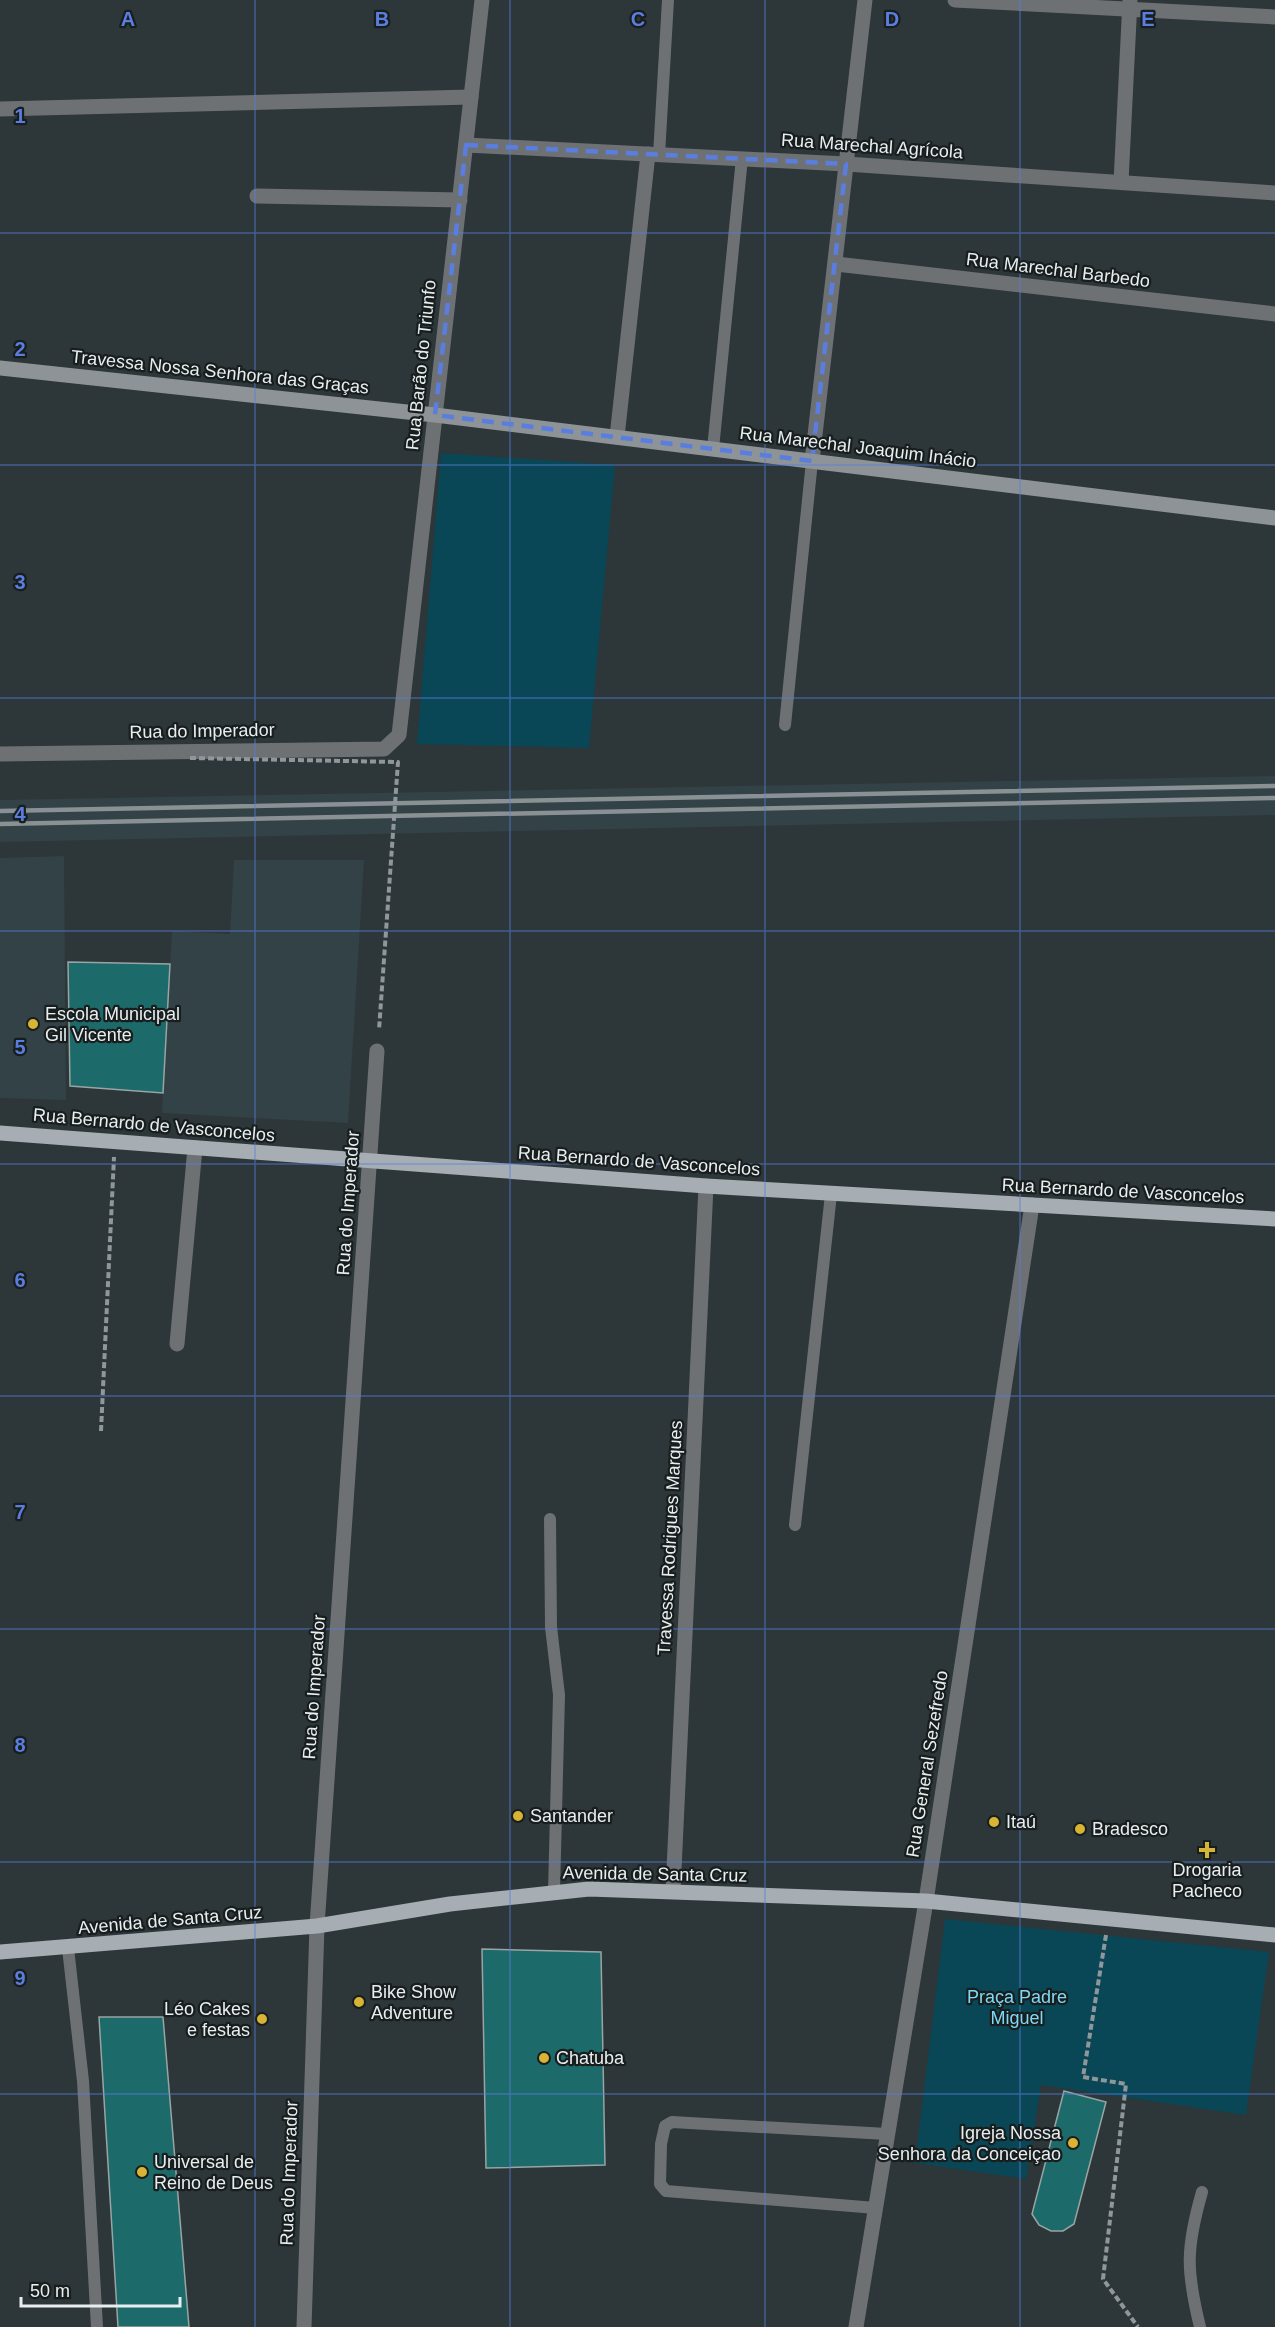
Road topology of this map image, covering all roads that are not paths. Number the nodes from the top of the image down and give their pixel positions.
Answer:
1 (482, 0) edge
2 (668, 0) edge
3 (865, 0) edge
4 (955, 0) edge
5 (1129, 4) edge
6 (1275, 17) edge
7 (471, 97) junction
8 (0, 109) edge
9 (466, 145) junction
10 (653, 154) junction
11 (742, 158) junction
12 (846, 164) junction
13 (1121, 182) junction
14 (1275, 193) edge
15 (257, 196) dead end
16 (460, 200) junction
17 (836, 264) junction
18 (1275, 314) edge
19 (0, 368) edge
20 (435, 415) junction
21 (617, 437) junction
22 (713, 449) junction
23 (812, 461) junction
24 (1275, 518) edge
25 (785, 725) dead end
26 (399, 735) joint
27 (0, 754) edge
28 (377, 1051) dead end
29 (0, 1132) edge
30 (195, 1148) junction
31 (370, 1162) junction
32 (706, 1186) junction
33 (831, 1194) junction
34 (1032, 1205) junction
35 (1275, 1220) edge
36 (177, 1344) dead end
37 (550, 1519) dead end
38 (795, 1526) dead end
39 (673, 1891) junction
40 (554, 1892) junction
41 (926, 1901) junction
42 (317, 1926) junction
43 (1275, 1935) edge
44 (68, 1948) junction
45 (0, 1952) edge
46 (888, 2134) junction
47 (1202, 2192) dead end
48 (876, 2208) junction
49 (97, 2327) edge
50 (304, 2327) edge
51 (856, 2327) edge
52 (1200, 2327) edge

1 - 7 street, Rua Barão do Triunfo
2 - 10 lane
3 - 12 street
4 - 5 street
5 - 6 street
5 - 13 street
7 - 8 street
7 - 9 street, Rua Barão do Triunfo
9 - 10 street, Rua Marechal Agrícola
9 - 16 street, Rua Barão do Triunfo
10 - 11 street, Rua Marechal Agrícola
10 - 21 street
11 - 12 street, Rua Marechal Agrícola
11 - 22 lane
12 - 13 street, Rua Marechal Agrícola
12 - 17 street
13 - 14 street, Rua Marechal Agrícola
15 - 16 street
16 - 20 street, Rua Barão do Triunfo
17 - 18 street, Rua Marechal Barbedo
17 - 23 street
19 - 20 street, Travessa Nossa Senhora das Graças
20 - 21 street, Rua Marechal Joaquim Inácio
20 - 26 street, Rua Barão do Triunfo
21 - 22 street, Rua Marechal Joaquim Inácio
22 - 23 street, Rua Marechal Joaquim Inácio
23 - 24 street, Rua Marechal Joaquim Inácio
23 - 25 lane
26 - 27 street, Rua do Imperador
28 - 31 street, Rua do Imperador
29 - 30 main road, Rua Bernardo de Vasconcelos
30 - 31 main road, Rua Bernardo de Vasconcelos
30 - 36 street
31 - 32 main road, Rua Bernardo de Vasconcelos
31 - 42 street, Rua do Imperador
32 - 33 main road, Rua Bernardo de Vasconcelos
32 - 39 street, Travessa Rodrigues Marques
33 - 34 main road, Rua Bernardo de Vasconcelos
33 - 38 lane
34 - 35 main road, Rua Bernardo de Vasconcelos
34 - 41 street, Rua General Sezefredo
37 - 40 lane
39 - 40 main road, Avenida de Santa Cruz
39 - 41 main road, Avenida de Santa Cruz
40 - 42 main road, Avenida de Santa Cruz
41 - 43 main road, Avenida de Santa Cruz
41 - 46 street, Rua General Sezefredo
42 - 44 main road, Avenida de Santa Cruz
42 - 50 street, Rua do Imperador
44 - 45 main road, Avenida de Santa Cruz
44 - 49 lane
46 - 48 street, Rua General Sezefredo
46 - 48 lane
47 - 52 lane
48 - 51 street, Rua General Sezefredo

